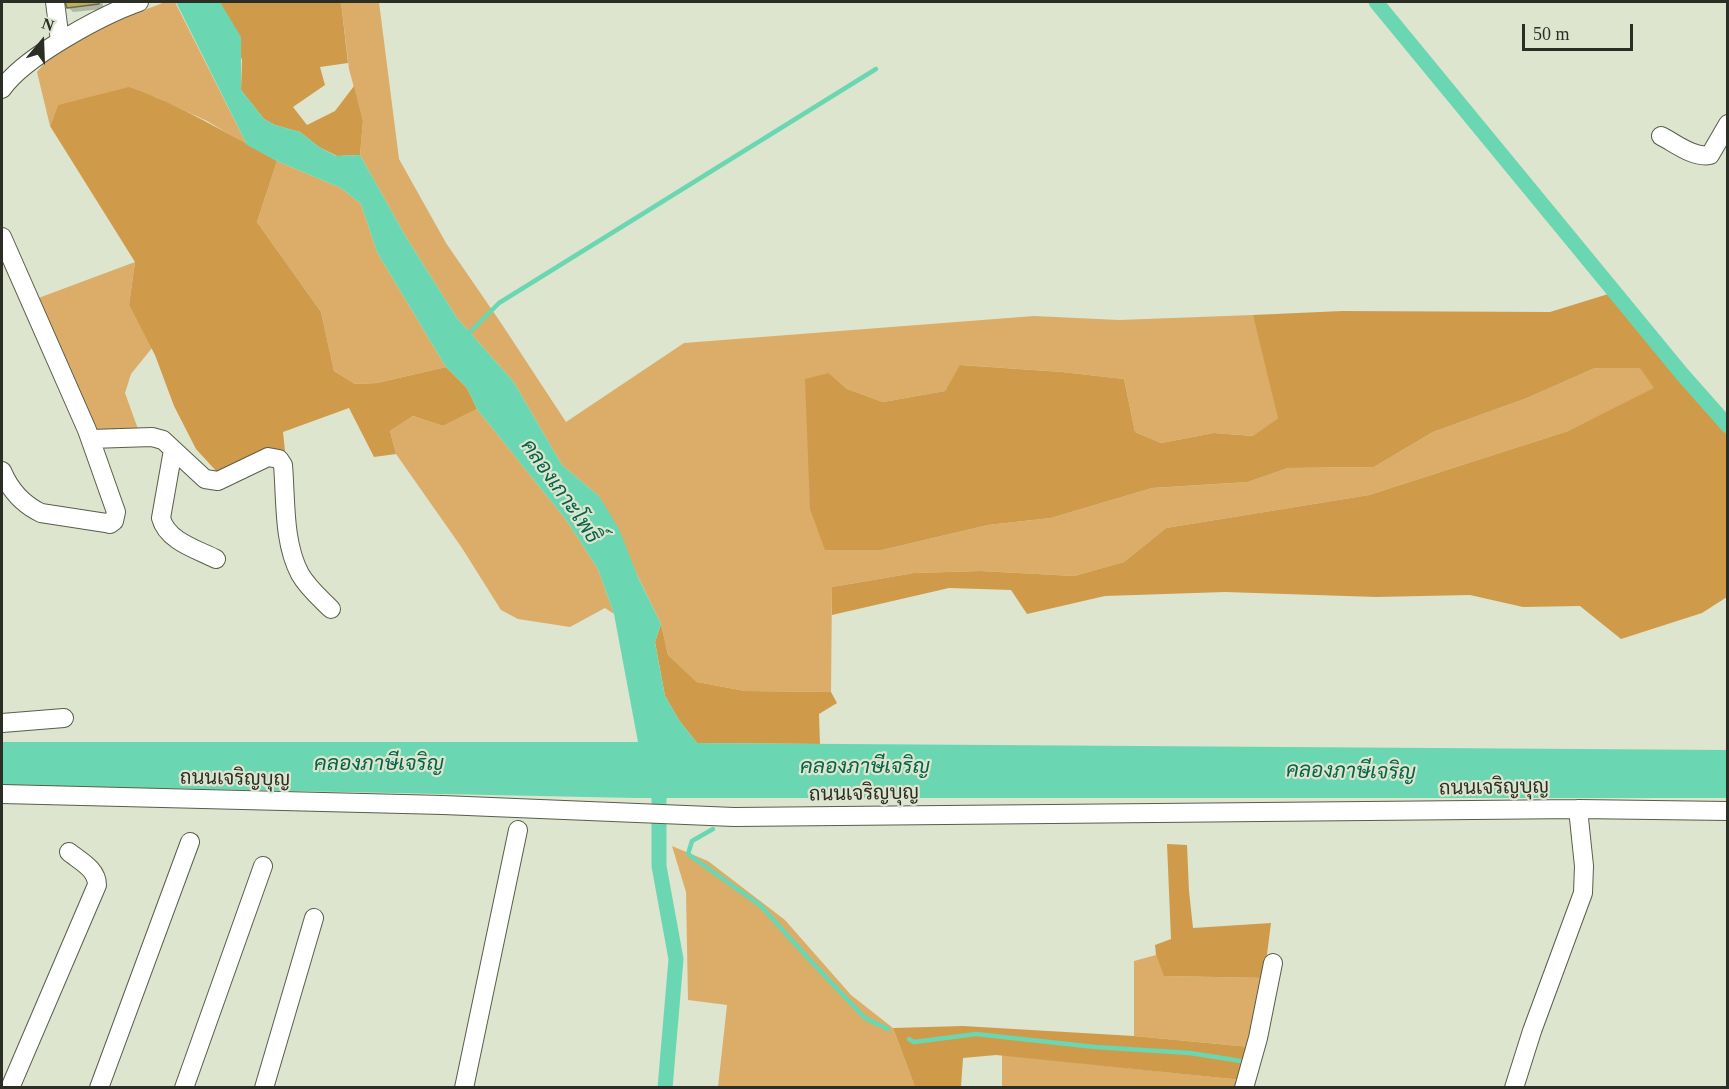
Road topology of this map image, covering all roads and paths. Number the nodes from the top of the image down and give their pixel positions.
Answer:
1 (55, 2) edge
2 (139, 2) edge
3 (60, 41) junction
4 (2, 89) edge
5 (1728, 124) edge
6 (1660, 136) dead end
7 (2, 237) edge
8 (91, 439) junction
9 (173, 450) junction
10 (2, 471) edge
11 (216, 559) dead end
12 (331, 609) dead end
13 (64, 718) dead end
14 (2, 723) edge
15 (2, 794) edge
16 (1578, 809) junction
17 (1728, 811) edge
18 (519, 830) dead end
19 (190, 842) dead end
20 (69, 852) dead end
21 (262, 866) dead end
22 (314, 918) dead end
23 (1272, 963) dead end
24 (10, 1088) edge
25 (99, 1088) edge
26 (184, 1088) edge
27 (264, 1088) edge
28 (464, 1088) edge
29 (1244, 1088) edge
30 (1514, 1088) edge

1 - 3 street
2 - 3 street
3 - 4 street
5 - 6 street
7 - 8 street
8 - 9 street
8 - 10 street
9 - 11 street
9 - 12 street
13 - 14 street
15 - 16 street, ถนนเจริญบุญ
16 - 17 street, ถนนเจริญบุญ
16 - 30 street
18 - 28 street
19 - 25 street
20 - 24 street
21 - 26 street
22 - 27 street
23 - 29 street

